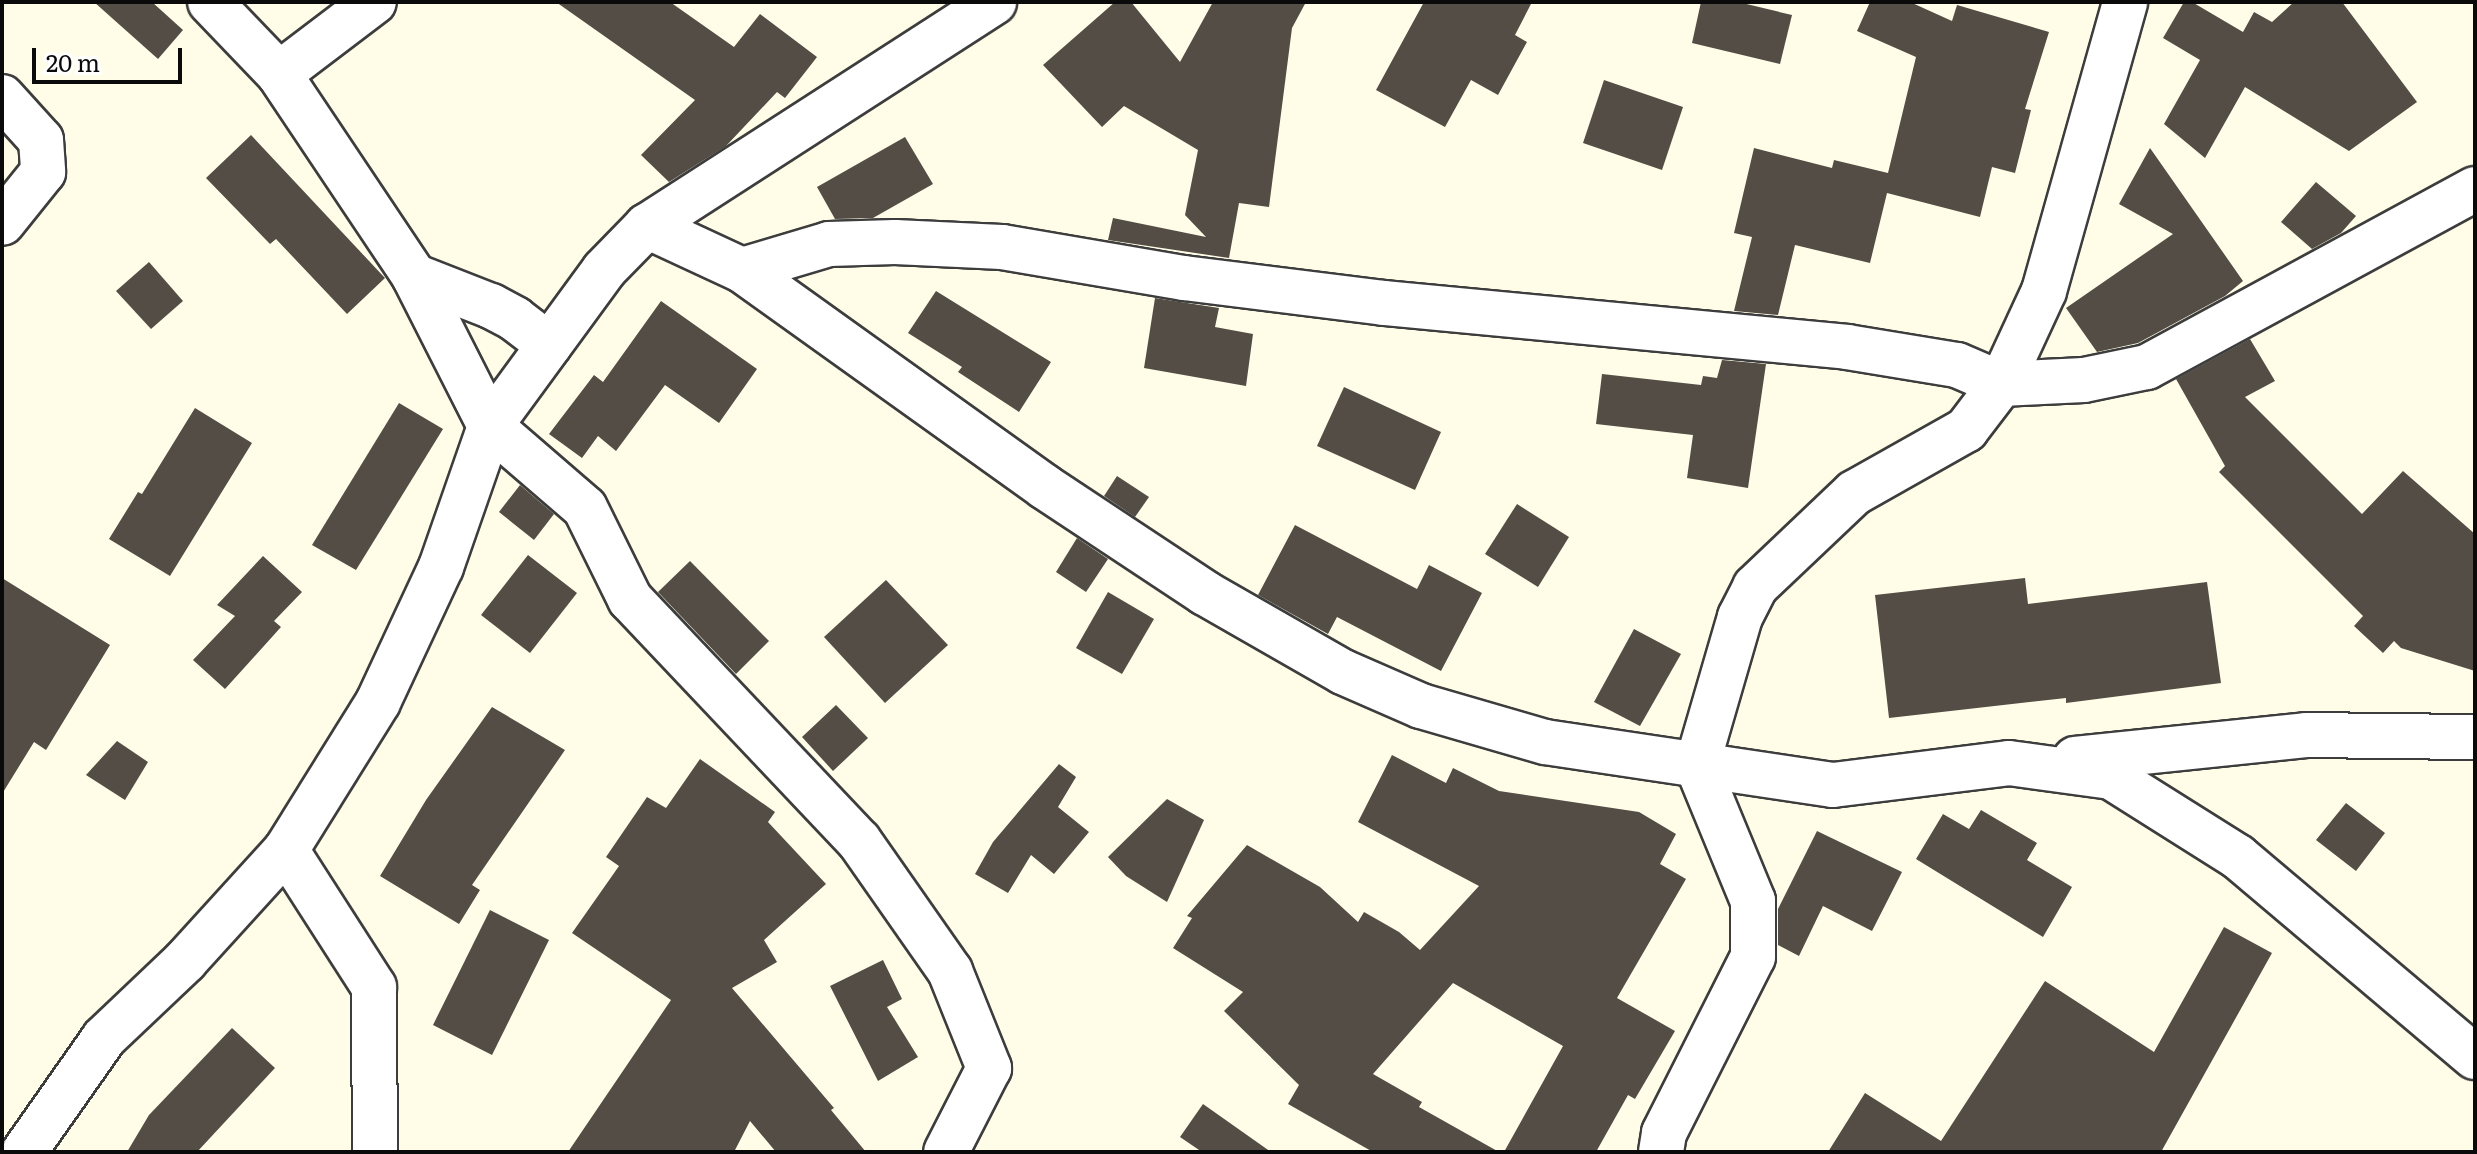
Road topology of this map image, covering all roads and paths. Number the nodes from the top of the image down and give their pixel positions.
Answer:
1 (210, 2) edge
2 (374, 2) edge
3 (994, 2) edge
4 (2125, 2) edge
5 (279, 74) junction
6 (2, 97) edge
7 (2475, 189) edge
8 (2, 223) edge
9 (647, 226) junction
10 (742, 270) junction
11 (414, 276) junction
12 (549, 345) junction
13 (2001, 384) junction
14 (490, 426) junction
15 (2475, 737) edge
16 (2009, 763) junction
17 (1697, 765) junction
18 (286, 850) junction
19 (2475, 1057) edge
20 (24, 1152) edge
21 (375, 1152) edge
22 (946, 1152) edge
23 (1661, 1152) edge

1 - 5 street
2 - 5 street
3 - 9 street
4 - 13 street
5 - 11 street
6 - 8 street
7 - 13 street
9 - 10 street
9 - 12 street
10 - 13 street
10 - 17 street
11 - 12 street
11 - 14 street
12 - 14 street
13 - 17 street
14 - 18 street
14 - 22 street
15 - 16 street
16 - 17 street
16 - 19 street
17 - 23 street
18 - 20 street
18 - 21 street

